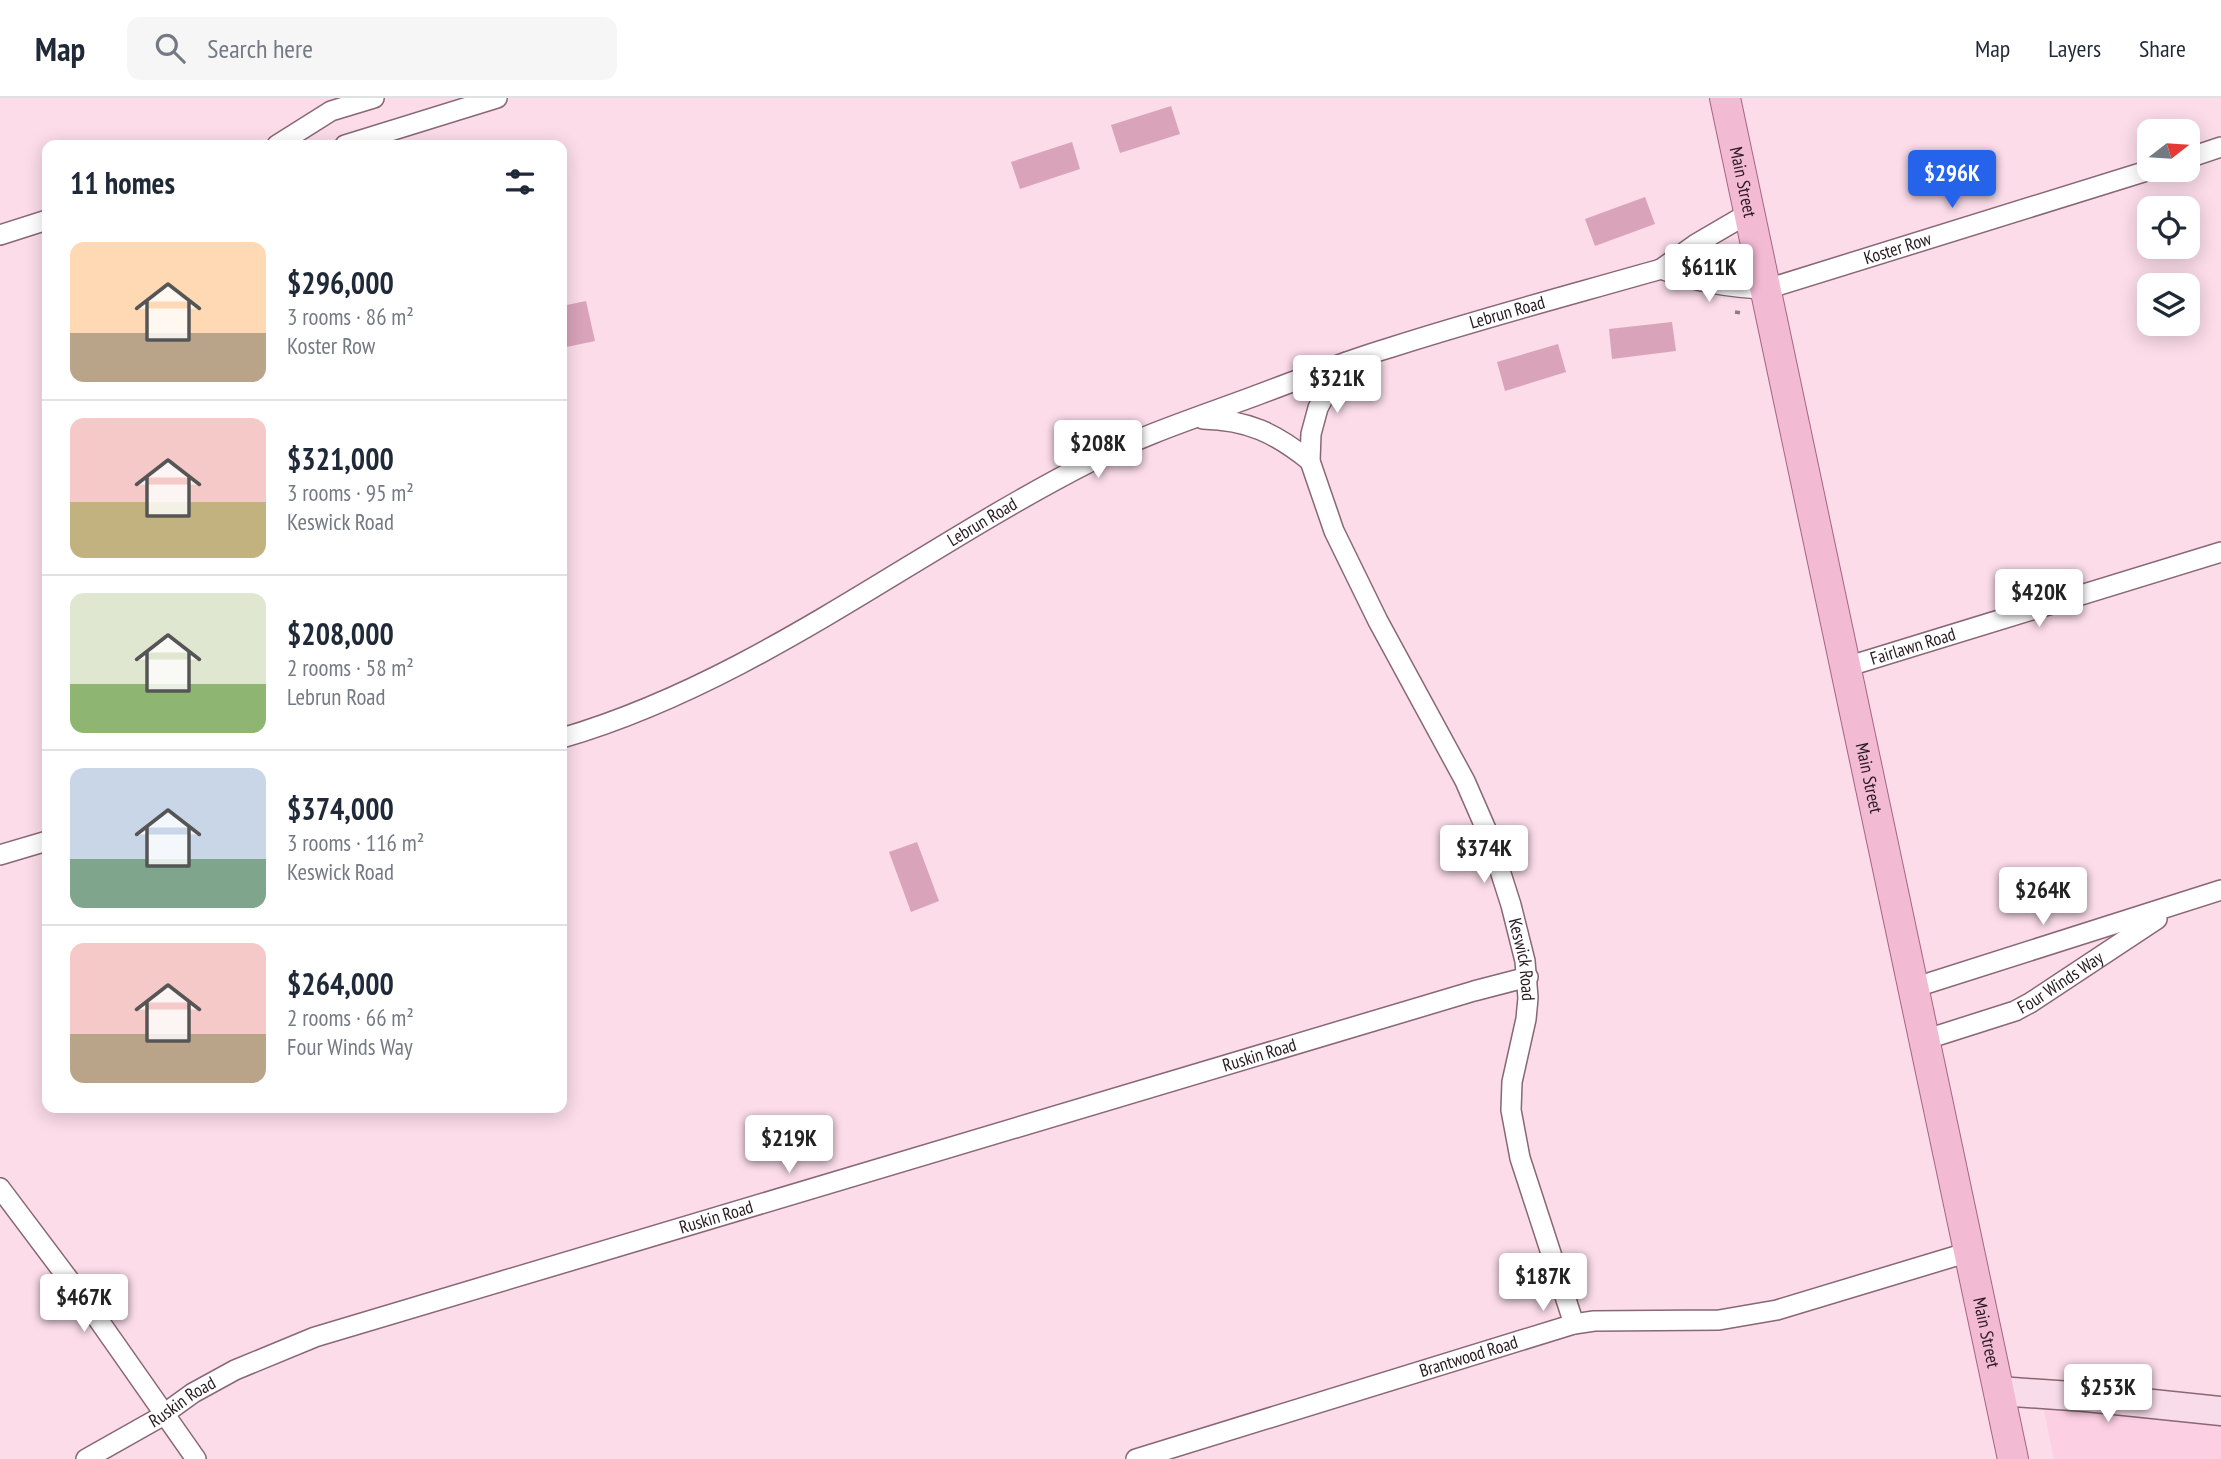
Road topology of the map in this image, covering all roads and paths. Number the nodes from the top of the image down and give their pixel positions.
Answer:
1 (374, 98) edge
2 (497, 98) edge
3 (1725, 98) edge
4 (285, 140) edge
5 (361, 140) edge
6 (2221, 148) edge
7 (2200, 154) edge
8 (2137, 174) edge
9 (1749, 213) junction
10 (42, 222) edge
11 (0, 235) edge
12 (1732, 262) dead end
13 (1724, 264) dead end
14 (1661, 269) junction
15 (1767, 289) junction
16 (1735, 312) dead end
17 (1742, 313) dead end
18 (1347, 362) junction
19 (1194, 418) junction
20 (1310, 461) junction
21 (2221, 552) edge
22 (1846, 667) junction
23 (567, 736) edge
24 (42, 842) edge
25 (0, 855) edge
26 (2221, 890) edge
27 (2185, 902) junction
28 (1528, 977) junction
29 (1913, 988) junction
30 (1924, 1040) junction
31 (0, 1188) edge
32 (1969, 1252) junction
33 (1574, 1325) junction
34 (1999, 1391) junction
35 (2221, 1411) edge
36 (163, 1415) junction
37 (86, 1459) edge
38 (196, 1459) edge
39 (1136, 1459) edge
40 (2013, 1459) edge

1 - 4 street
2 - 5 street
3 - 9 main road, Main Street
6 - 7 street
8 - 15 street, Koster Row
9 - 14 street, Lebrun Road
9 - 15 main road, Main Street
10 - 11 street
12 - 13 path
14 - 15 street
14 - 18 street, Lebrun Road
15 - 22 main road, Main Street
16 - 17 path
18 - 19 street, Lebrun Road
18 - 20 street, Keswick Road
19 - 20 street
19 - 23 street, Lebrun Road
20 - 28 street, Keswick Road
21 - 22 street, Fairlawn Road
22 - 29 main road, Main Street
24 - 25 street
26 - 27 street, Four Winds Way
27 - 29 street, Four Winds Way
27 - 30 street, Four Winds Way
28 - 33 street, Keswick Road
28 - 36 street, Ruskin Road
29 - 30 main road, Main Street
30 - 32 main road, Main Street
31 - 36 street
32 - 33 street, Brantwood Road
32 - 34 main road, Main Street
33 - 39 street, Brantwood Road
34 - 35 street
34 - 40 main road, Main Street
36 - 37 street, Ruskin Road
36 - 38 street

